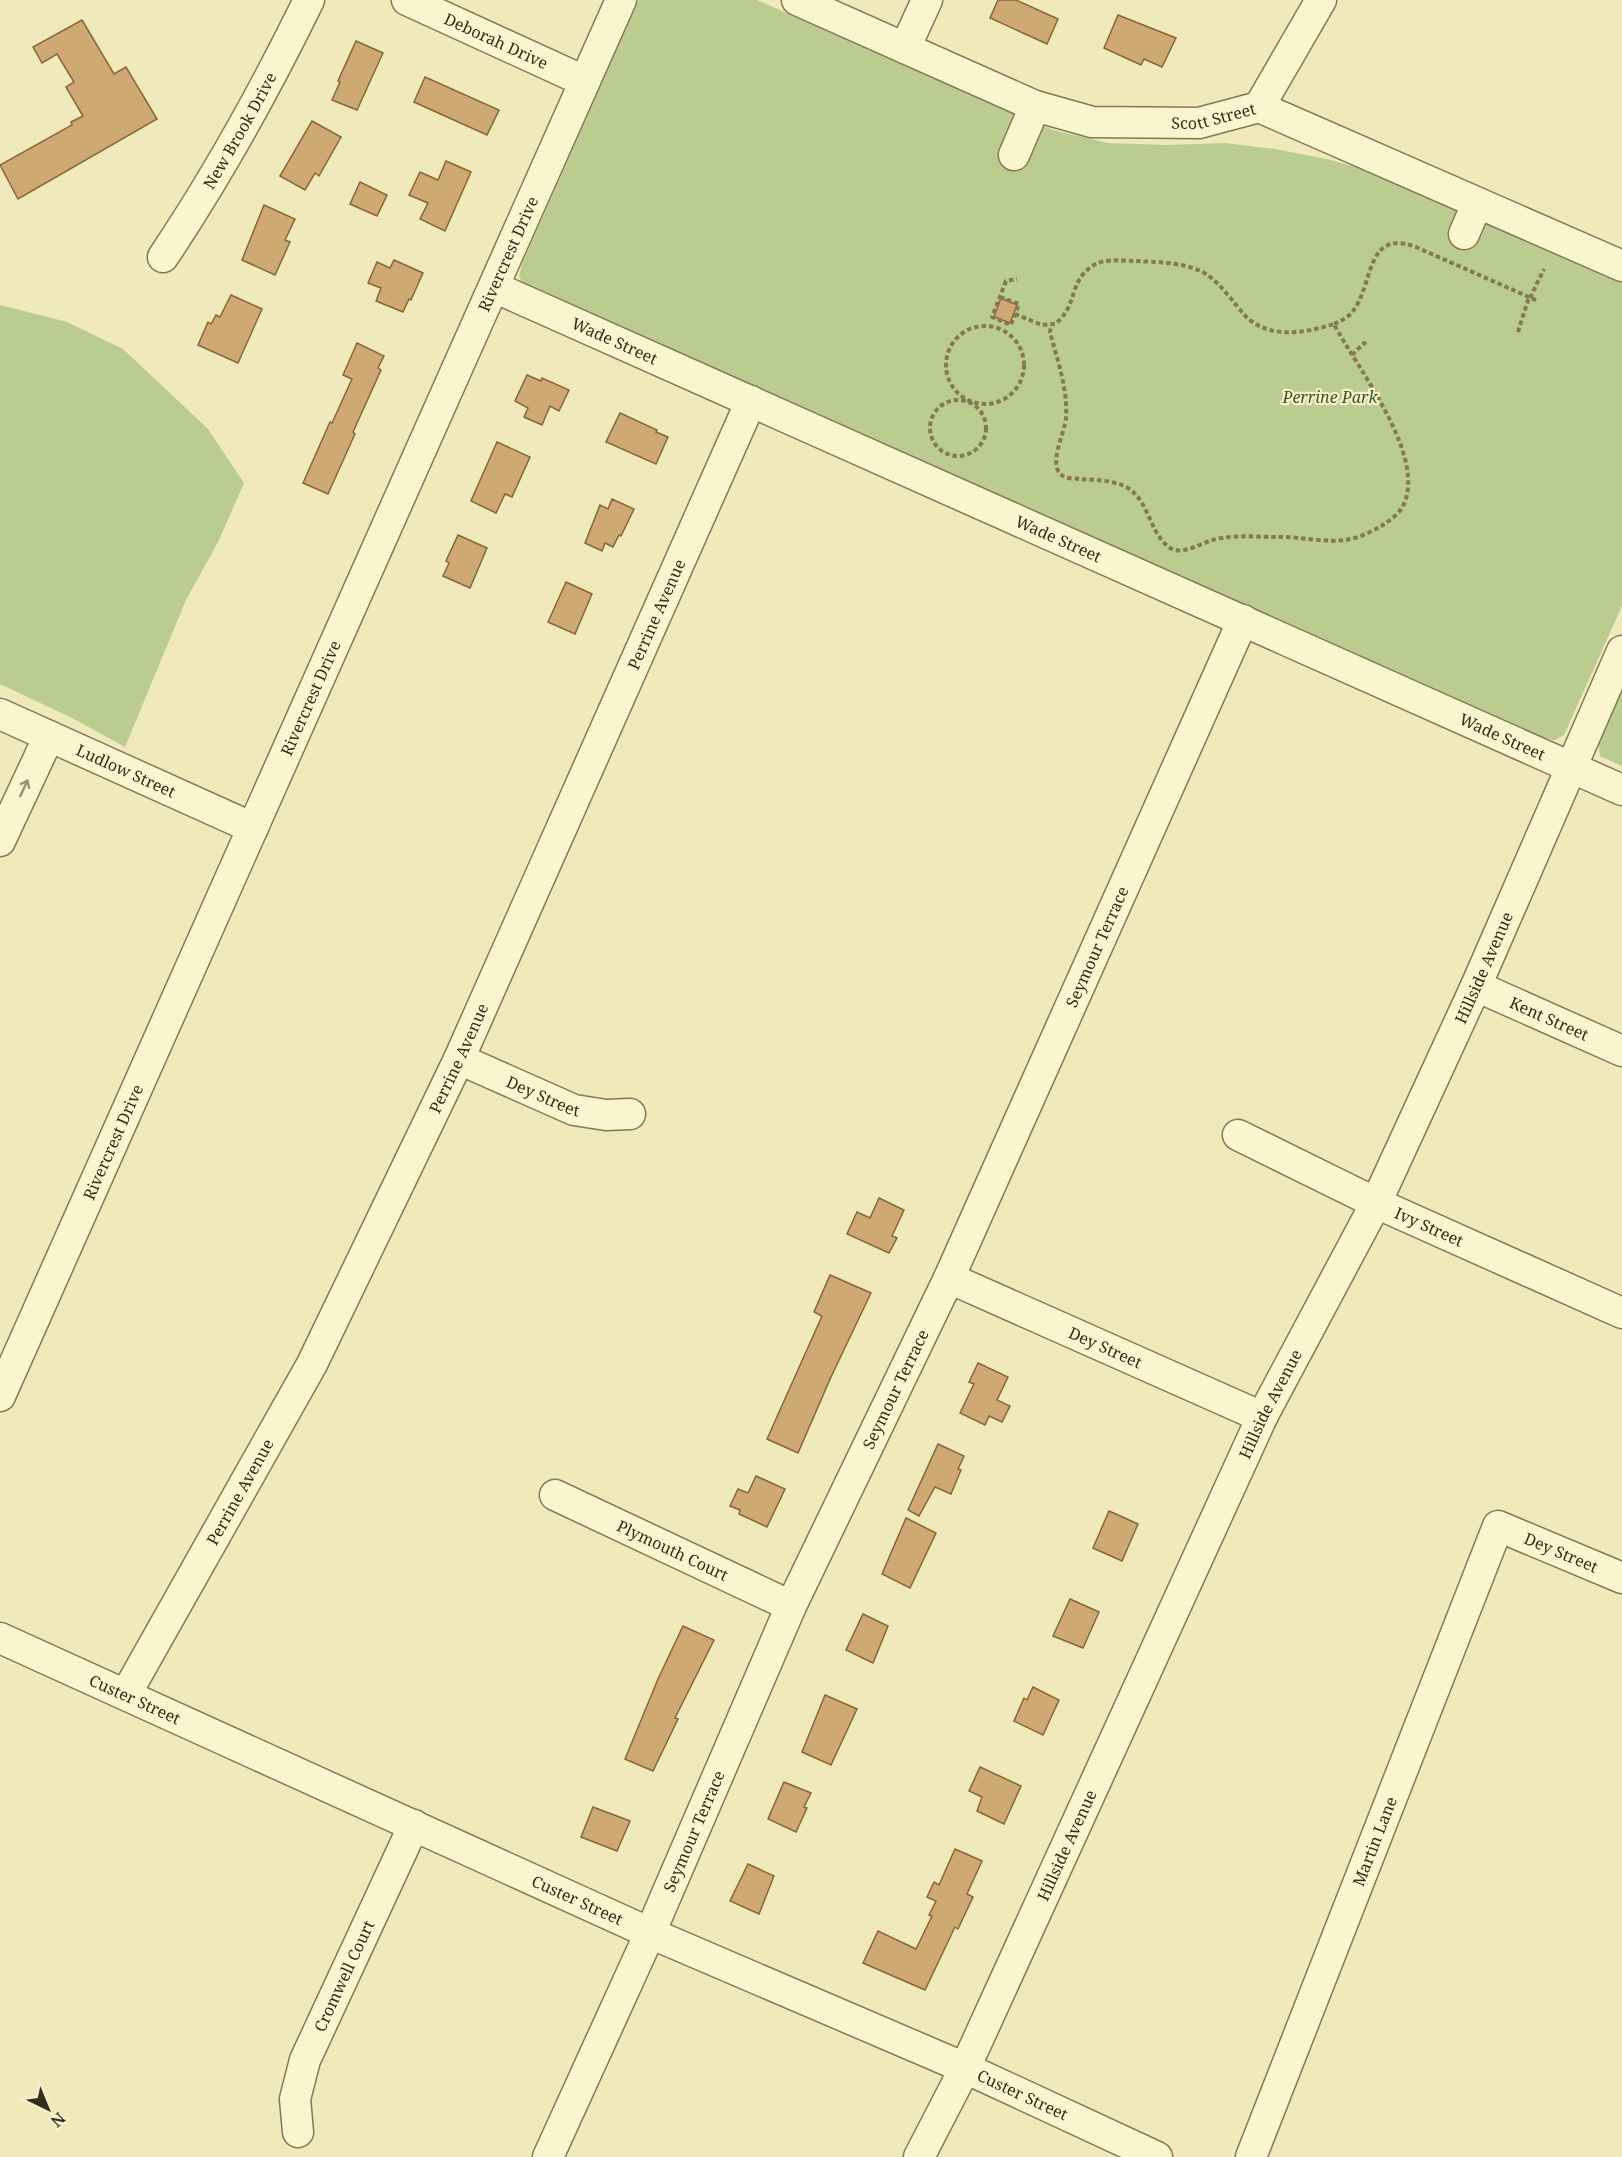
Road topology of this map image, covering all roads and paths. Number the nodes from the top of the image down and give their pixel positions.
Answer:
1 (309, 0) edge
2 (407, 0) edge
3 (621, 0) edge
4 (797, 0) edge
5 (927, 0) edge
6 (1321, 0) edge
7 (905, 48) junction
8 (584, 81) junction
9 (1035, 106) junction
10 (1258, 107) junction
11 (1014, 155) dead end
12 (1477, 204) junction
13 (1464, 234) dead end
14 (163, 257) dead end
15 (1622, 266) edge
16 (1544, 269) dead end
17 (1017, 279) dead end
18 (494, 287) junction
19 (1000, 297) junction
20 (1529, 297) junction
21 (1538, 301) dead end
22 (1015, 314) junction
23 (1001, 321) junction
24 (1334, 324) junction
25 (1051, 326) junction
26 (998, 328) junction
27 (1518, 332) dead end
28 (1366, 345) dead end
29 (1352, 355) junction
30 (751, 401) junction
31 (969, 402) junction
32 (1243, 620) junction
33 (1622, 651) edge
34 (0, 714) edge
35 (49, 735) junction
36 (1570, 768) junction
37 (1622, 790) edge
38 (252, 828) junction
39 (0, 841) edge
40 (1476, 986) junction
41 (1622, 1051) edge
42 (459, 1059) junction
43 (630, 1114) dead end
44 (1238, 1135) dead end
45 (1376, 1203) junction
46 (949, 1278) junction
47 (1622, 1313) edge
48 (0, 1396) edge
49 (1262, 1417) junction
50 (555, 1496) dead end
51 (1498, 1526) joint
52 (1622, 1578) edge
53 (791, 1606) junction
54 (0, 1638) edge
55 (126, 1694) junction
56 (414, 1825) junction
57 (650, 1933) junction
58 (964, 2068) junction
59 (298, 2132) dead end
60 (548, 2157) edge
61 (919, 2157) edge
62 (1157, 2157) edge
63 (1251, 2157) edge

1 - 14 street, New Brook Drive
2 - 8 street, Deborah Drive
3 - 8 street, Rivercrest Drive
4 - 7 street, Scott Street
5 - 7 street
6 - 10 street
7 - 9 street, Scott Street
8 - 18 street, Rivercrest Drive
9 - 10 street, Scott Street
9 - 11 street
10 - 12 street, Scott Street
12 - 13 street
12 - 15 street, Scott Street
16 - 20 path
17 - 19 path
18 - 30 street, Wade Street
18 - 38 street, Rivercrest Drive
19 - 22 path
19 - 23 path
20 - 21 path
20 - 24 path
20 - 27 path
22 - 23 path
22 - 25 path
23 - 26 path
24 - 25 path
24 - 29 path
25 - 29 path
26 - 31 path
26 - 31 path
28 - 29 path
30 - 32 street, Wade Street
30 - 42 street, Perrine Avenue
31 - 31 path
32 - 36 street, Wade Street
32 - 46 street, Seymour Terrace
33 - 36 street, Hillside Avenue
34 - 35 street, Ludlow Street
35 - 38 street, Ludlow Street
39 -> 35 street
36 - 37 street, Wade Street
36 - 40 street, Hillside Avenue
38 - 48 street, Rivercrest Drive
40 - 41 street, Kent Street
40 - 45 street, Hillside Avenue
42 - 43 street, Dey Street
42 - 55 street, Perrine Avenue
44 - 45 street, Ivy Street
45 - 47 street, Ivy Street
45 - 49 street, Hillside Avenue
46 - 49 street, Dey Street
46 - 53 street, Seymour Terrace
49 - 58 street, Hillside Avenue
50 - 53 street, Plymouth Court
51 - 52 street, Dey Street
51 - 63 street, Martin Lane
53 - 57 street, Seymour Terrace
54 - 55 street, Custer Street
55 - 56 street, Custer Street
56 - 57 street, Custer Street
56 - 59 street, Cromwell Court
57 - 58 street, Custer Street
57 - 60 street, Seymour Terrace
58 - 61 street, Hillside Avenue
58 - 62 street, Custer Street

